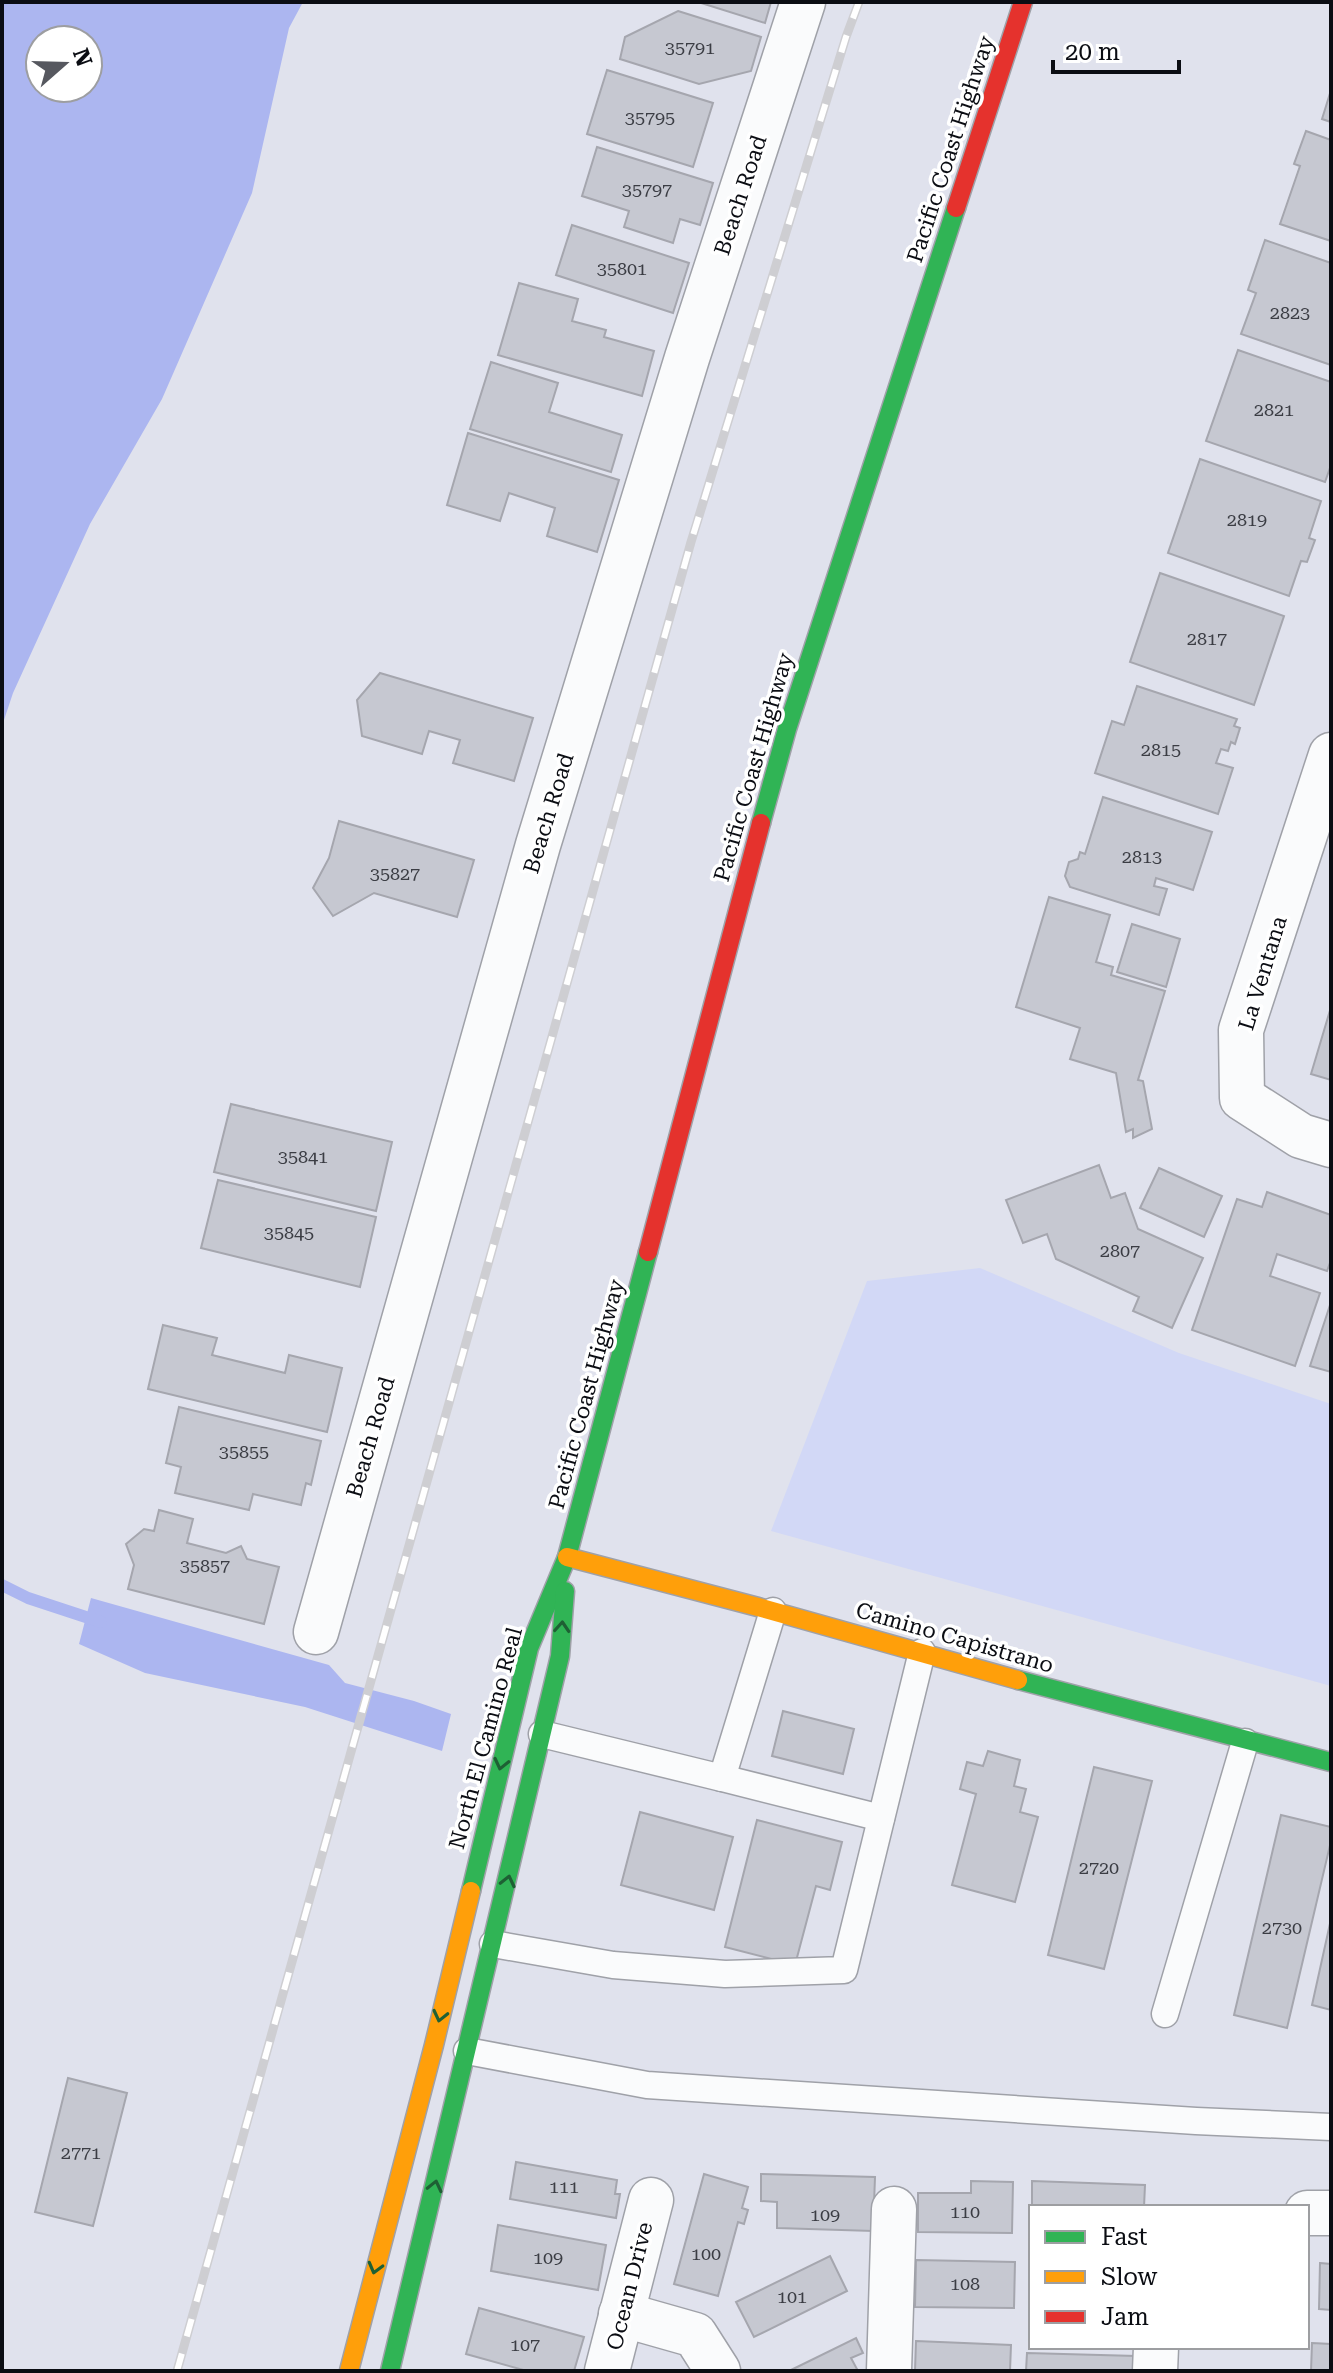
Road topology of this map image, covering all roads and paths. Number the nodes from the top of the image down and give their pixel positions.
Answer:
1 (803, 2) edge
2 (1023, 2) edge
3 (1331, 755) edge
4 (1331, 1145) edge
5 (567, 1557) junction
6 (773, 1611) junction
7 (316, 1632) dead end
8 (922, 1652) junction
9 (542, 1734) junction
10 (1245, 1742) junction
11 (1331, 1762) edge
12 (722, 1778) junction
13 (881, 1818) junction
14 (493, 1944) junction
15 (1165, 2014) dead end
16 (467, 2051) junction
17 (1331, 2127) edge
18 (651, 2200) dead end
19 (894, 2209) dead end
20 (1309, 2213) edge
21 (1331, 2213) edge
22 (621, 2314) junction
23 (1156, 2349) edge
24 (349, 2371) edge
25 (390, 2371) edge
26 (607, 2371) edge
27 (718, 2371) edge
28 (889, 2371) edge
29 (1155, 2371) edge

1 - 7 street, Beach Road
2 - 5 main road, Pacific Coast Highway
3 - 4 street, La Ventana
5 - 6 main road, Camino Capistrano
9 -> 5 main road
5 -> 24 main road, North El Camino Real
6 - 8 main road, Camino Capistrano
6 - 12 lane
8 - 10 main road, Camino Capistrano
8 - 13 lane
9 - 12 lane
14 -> 9 main road
10 - 11 main road, Camino Capistrano
10 - 15 lane
12 - 13 lane
13 - 14 lane
14 - 16 main road
16 - 17 lane
25 -> 16 main road
18 - 22 street, Ocean Drive
19 - 28 street
20 - 21 street
22 - 26 street, Ocean Drive
22 - 27 street
23 - 29 street

